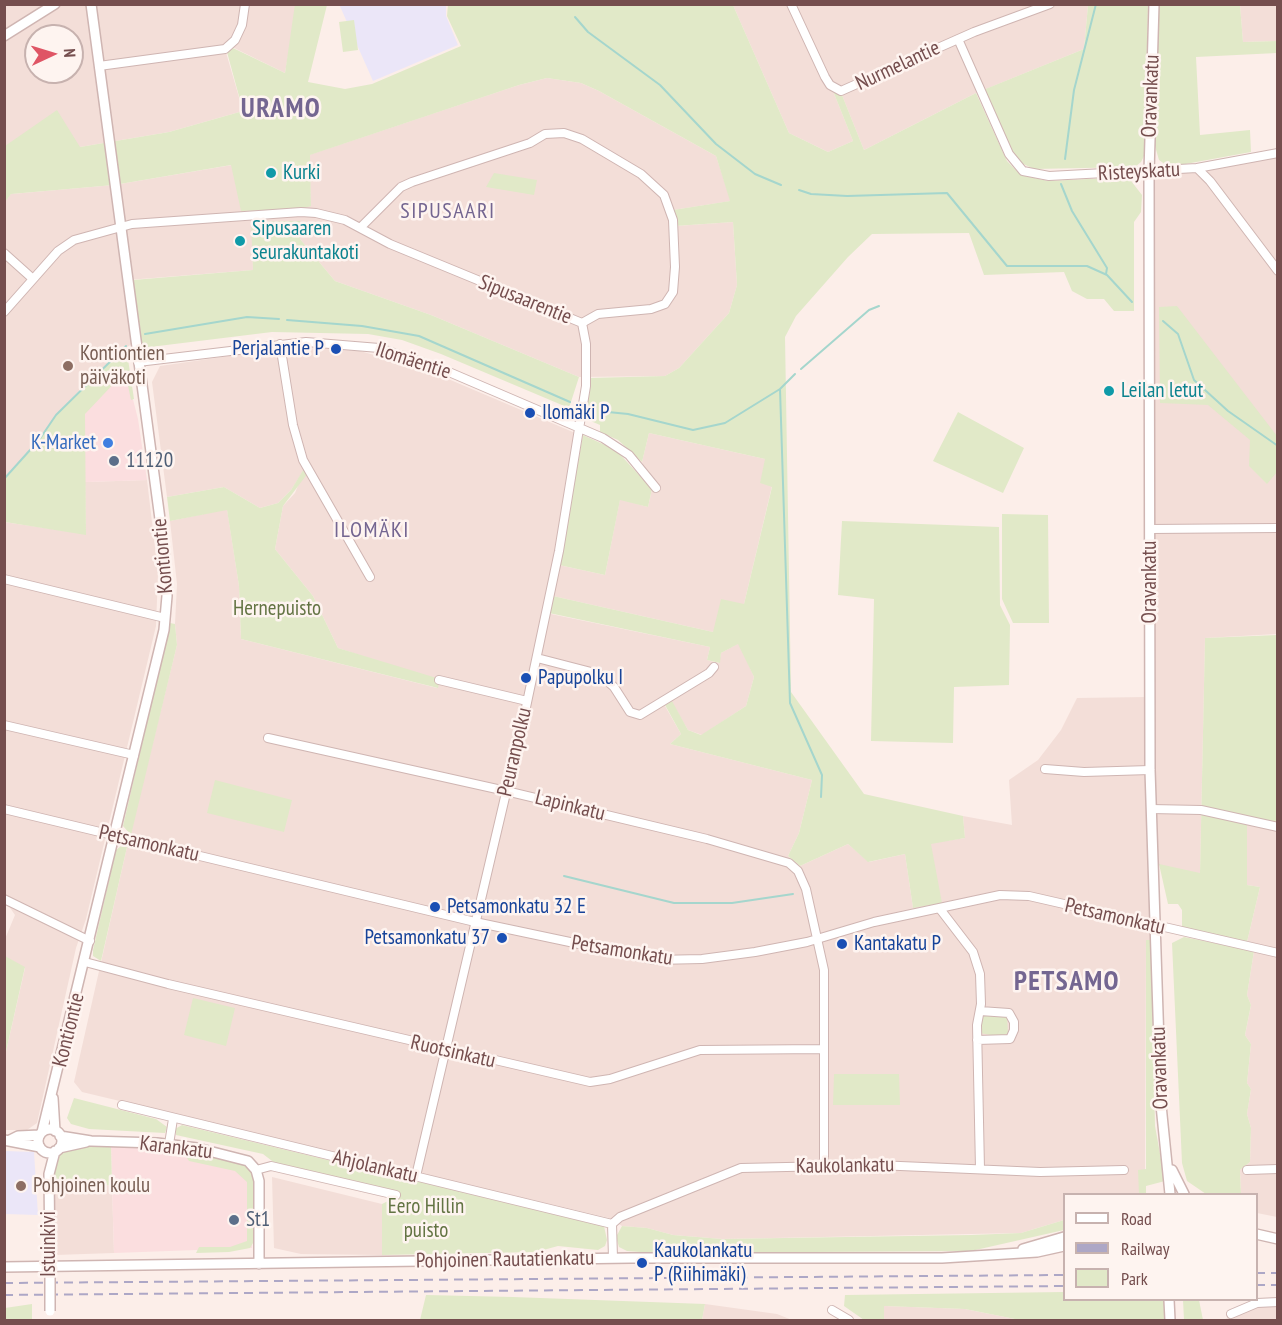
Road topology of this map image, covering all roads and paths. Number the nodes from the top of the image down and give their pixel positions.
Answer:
1 (55, 4) edge
2 (91, 4) edge
3 (245, 4) edge
4 (791, 4) edge
5 (1050, 4) edge
6 (1154, 4) edge
7 (4, 36) edge
8 (958, 39) junction
9 (99, 66) junction
10 (1278, 153) edge
11 (1197, 168) junction
12 (1149, 172) junction
13 (121, 227) junction
14 (360, 228) junction
15 (4, 253) edge
16 (1278, 271) edge
17 (33, 279) junction
18 (4, 312) edge
19 (582, 323) junction
20 (280, 344) junction
21 (138, 362) junction
22 (581, 428) junction
23 (656, 488) dead end
24 (1278, 528) edge
25 (1150, 529) junction
26 (369, 577) dead end
27 (4, 579) edge
28 (165, 618) junction
29 (537, 657) junction
30 (714, 667) dead end
31 (440, 680) dead end
32 (527, 701) junction
33 (4, 725) edge
34 (268, 738) dead end
35 (134, 755) junction
36 (1045, 769) dead end
37 (1150, 770) junction
38 (506, 791) junction
39 (4, 809) edge
40 (1151, 809) junction
41 (1278, 827) edge
42 (115, 836) junction
43 (4, 899) edge
44 (940, 909) junction
45 (476, 922) junction
46 (1155, 926) junction
47 (817, 940) junction
48 (90, 941) junction
49 (1278, 953) edge
50 (85, 962) junction
51 (980, 1011) junction
52 (977, 1040) junction
53 (824, 1049) junction
54 (446, 1050) junction
55 (53, 1098) junction
56 (122, 1105) dead end
57 (173, 1119) junction
58 (41, 1133) junction
59 (58, 1133) junction
60 (7, 1140) edge
61 (91, 1141) junction
62 (169, 1144) junction
63 (42, 1149) junction
64 (57, 1150) junction
65 (1167, 1160) junction
66 (824, 1166) junction
67 (980, 1168) junction
68 (1278, 1169) edge
69 (256, 1170) junction
70 (1124, 1170) dead end
71 (1247, 1170) dead end
72 (49, 1174) junction
73 (416, 1176) junction
74 (1170, 1193) edge
75 (1184, 1193) edge
76 (396, 1195) dead end
77 (612, 1224) junction
78 (1258, 1234) edge
79 (1063, 1238) edge
80 (1278, 1239) edge
81 (1063, 1246) edge
82 (1006, 1254) junction
83 (613, 1258) junction
84 (259, 1264) junction
85 (4, 1267) edge
86 (1169, 1301) edge
87 (1278, 1302) edge
88 (832, 1310) dead end
89 (1231, 1314) dead end
90 (50, 1315) edge
91 (849, 1320) edge
92 (1170, 1320) edge

1 - 7 street
2 - 9 street, Kontiontie
3 - 9 street
4 - 8 street, Nurmelantie
5 - 8 street, Nurmelantie
6 - 12 street, Oravankatu
8 - 12 street, Risteyskatu
9 - 13 street, Kontiontie
10 - 11 street
11 - 12 street, Risteyskatu
11 - 16 street, Risteyskatu
12 - 25 street, Oravankatu
13 - 14 street, Sipusaarentie
13 - 17 street, Sipusaarentie
13 - 21 street, Kontiontie
14 - 19 street, Sipusaarentie
14 - 19 street, Sipusaarentie
15 - 17 street
17 - 18 street, Sipusaarentie
19 - 22 street, Peuranpolku
20 - 21 street, Ilomäentie
20 - 22 street, Ilomäentie
20 - 26 street
21 - 28 street, Kontiontie
22 - 23 street, Ilomäentie
22 - 29 street, Peuranpolku
24 - 25 street
25 - 37 street, Oravankatu
27 - 28 street
28 - 35 street, Kontiontie
29 - 30 street
29 - 32 street, Peuranpolku
31 - 32 street
32 - 38 street, Peuranpolku
33 - 35 street
34 - 38 street, Lapinkatu
35 - 42 street, Kontiontie
36 - 37 street
37 - 40 street, Oravankatu
38 - 45 street, Peuranpolku
38 - 47 street, Lapinkatu
39 - 42 street, Petsamonkatu
40 - 41 street
40 - 46 street, Oravankatu
42 - 45 street, Petsamonkatu
42 - 48 street, Kontiontie
43 - 48 street
44 - 46 street, Petsamonkatu
44 - 47 street, Petsamonkatu
44 - 51 street
45 - 47 street, Petsamonkatu
45 - 54 street, Peuranpolku
46 - 49 street, Petsamonkatu
46 - 65 street, Oravankatu
47 - 53 street, Lapinkatu
48 - 50 street, Kontiontie
50 - 54 street, Ruotsinkatu
50 - 55 street, Kontiontie
51 - 52 street
51 - 52 street
52 - 67 street
53 - 54 street, Ruotsinkatu
53 - 66 street, Lapinkatu
54 - 73 street, Peuranpolku
55 - 58 street, Kontiontie
55 - 59 street, Kontiontie
56 - 57 street, Ahjolankatu
57 - 62 street
57 - 73 street, Ahjolankatu
58 - 59 street, Karankatu
58 - 60 street
58 - 63 street, Kontiontie
59 - 61 street, Karankatu
59 - 64 street, Kontiontie
60 - 63 street
61 - 62 street, Karankatu
61 - 64 street, Karankatu
62 - 69 street, Karankatu
63 - 64 street, Karankatu
63 - 72 street, Istuinkivi
64 - 72 street, Istuinkivi
65 - 74 street, Oravankatu
65 - 75 street, Oravankatu
66 - 67 street, Kaukolankatu
66 - 77 street, Kaukolankatu
67 - 70 street, Kaukolankatu
68 - 71 street
69 - 76 street
69 - 84 street
72 - 90 street, Istuinkivi, bridge
73 - 77 street, Ahjolankatu
77 - 83 street
78 - 80 street
79 - 82 street, Pohjoinen Rautatienkatu
81 - 82 street, Pohjoinen Rautatienkatu
82 - 83 street, Pohjoinen Rautatienkatu
83 - 84 street, Pohjoinen Rautatienkatu
84 - 85 street, Pohjoinen Rautatienkatu
86 - 92 street
87 - 89 street
88 - 91 street

